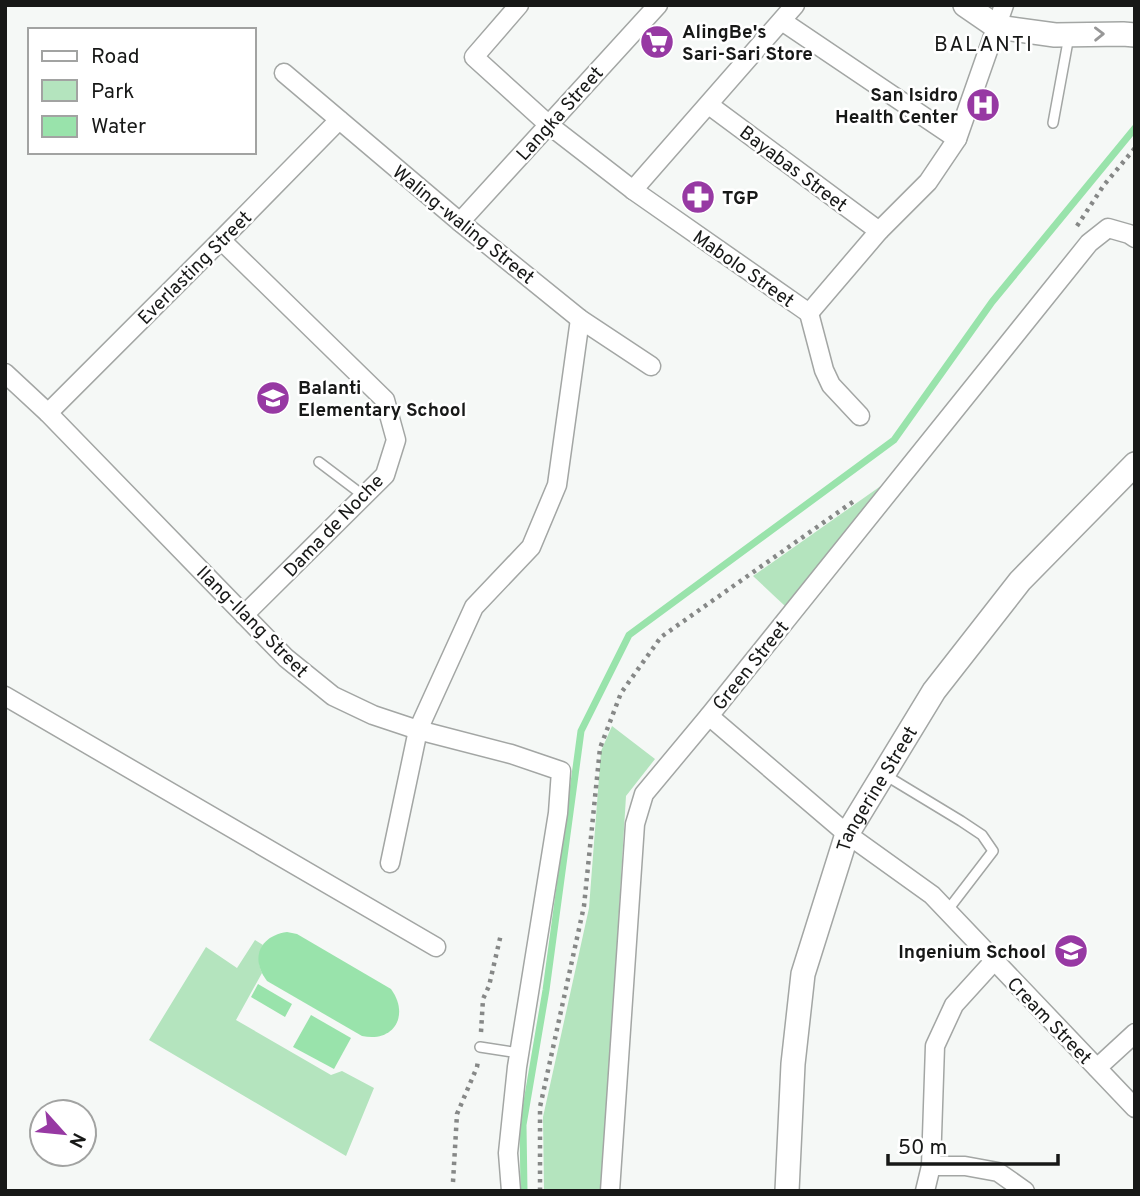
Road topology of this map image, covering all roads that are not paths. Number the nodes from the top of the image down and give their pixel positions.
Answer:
1 (519, 5) edge
2 (658, 5) edge
3 (795, 5) edge
4 (965, 5) edge
5 (1000, 16) edge
6 (782, 21) junction
7 (1069, 34) junction
8 (1135, 35) edge
9 (284, 73) dead end
10 (709, 104) junction
11 (339, 120) junction
12 (1053, 123) dead end
13 (549, 125) junction
14 (957, 139) junction
15 (633, 190) junction
16 (460, 222) junction
17 (879, 231) junction
18 (1135, 238) edge
19 (221, 240) junction
20 (808, 313) junction
21 (580, 319) junction
22 (651, 366) dead end
23 (5, 373) edge
24 (48, 413) junction
25 (860, 416) dead end
26 (319, 462) dead end
27 (1135, 464) edge
28 (364, 496) junction
29 (244, 615) junction
30 (5, 696) edge
31 (709, 716) junction
32 (418, 730) junction
33 (883, 774) junction
34 (847, 834) junction
35 (390, 863) dead end
36 (947, 911) junction
37 (436, 947) dead end
38 (994, 961) junction
39 (1135, 1033) edge
40 (480, 1046) road end
41 (519, 1054) junction
42 (1097, 1068) junction
43 (1135, 1108) edge
44 (931, 1166) junction
45 (511, 1191) edge
46 (610, 1191) edge
47 (787, 1191) edge
48 (925, 1191) edge
49 (1025, 1191) edge

1 - 13 street, Mabolo Street
2 - 13 street, Langka Street
3 - 6 street
4 - 5 street
5 - 7 street
5 - 14 street, Mabolo Street
6 - 10 street
6 - 14 street
7 -> 8 street
7 - 12 lane
9 - 11 street, Waling-waling Street
10 - 15 street
10 - 17 street, Bayabas Street
11 - 16 street, Waling-waling Street
11 - 19 street, Everlasting Street
13 - 15 street, Mabolo Street
13 - 16 street, Langka Street
14 - 17 street, Mabolo Street
15 - 20 street, Mabolo Street
16 - 21 street, Waling-waling Street
17 - 20 street, Mabolo Street
18 - 31 street, Green Street
19 - 24 street, Everlasting Street
19 - 28 street, Dama de Noche
20 - 25 street
21 - 22 street, Waling-waling Street
21 - 32 street
23 - 24 street, Ilang-Ilang Street
24 - 29 street, Ilang-Ilang Street
26 - 28 lane
27 - 33 street, Tangerine Street
28 - 29 street, Dama de Noche
29 - 32 street, Ilang-Ilang Street
30 - 37 street
31 - 34 street, Cream Street
31 - 46 street, Green Street
32 - 35 street
32 - 41 street, Ilang-Ilang Street
33 - 34 street, Tangerine Street
33 - 36 lane
34 - 36 street, Cream Street
34 - 47 street, Tangerine Street
36 - 38 street, Cream Street
38 - 42 street, Cream Street
38 - 44 street
39 - 42 street
40 - 41 lane
41 - 45 street
42 - 43 street, Cream Street
44 - 48 street
44 - 49 street

